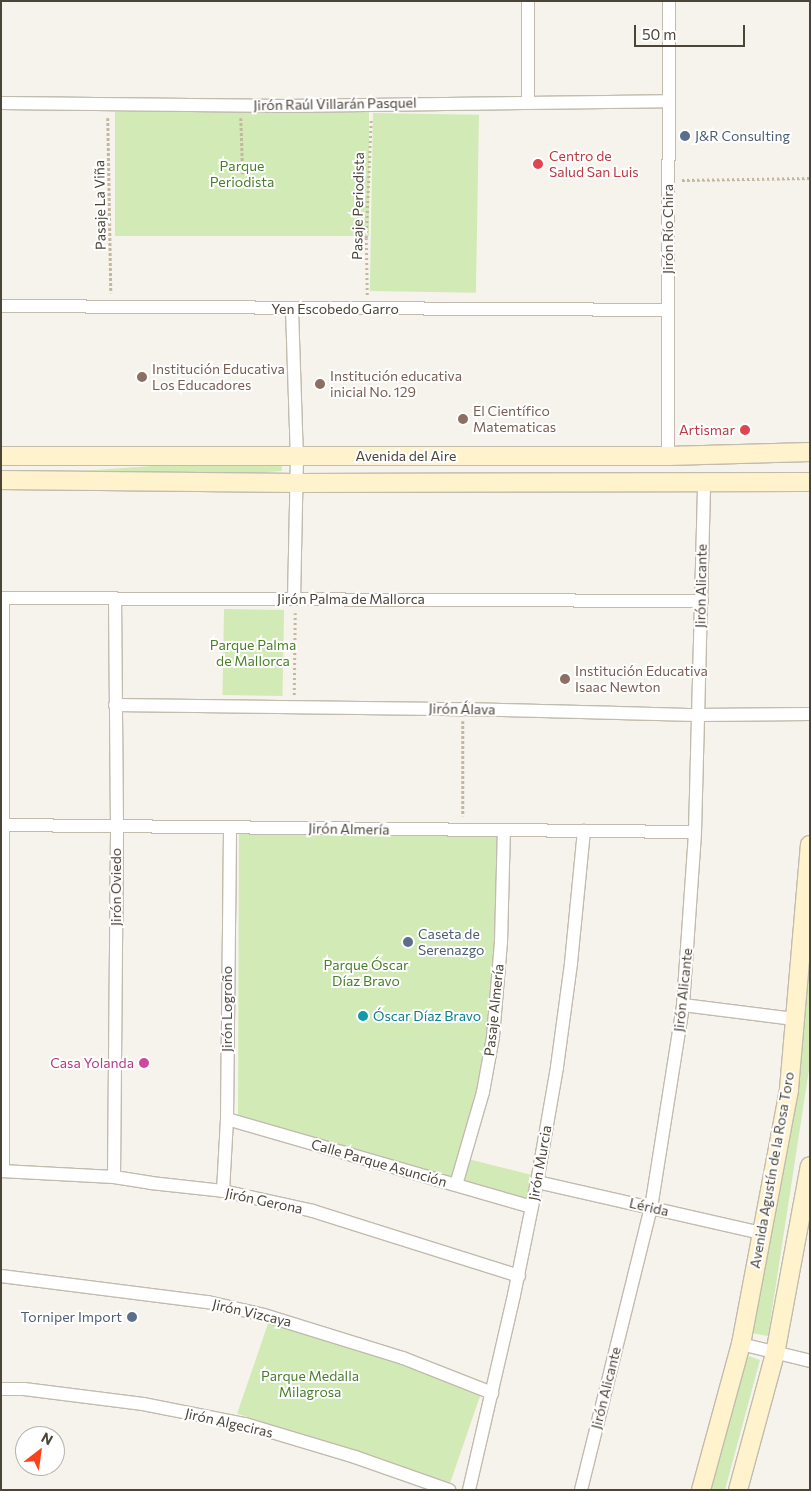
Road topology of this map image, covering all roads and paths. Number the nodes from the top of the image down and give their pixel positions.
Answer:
1 (528, 1) edge
2 (669, 1) edge
3 (668, 101) junction
4 (528, 102) junction
5 (1, 104) edge
6 (108, 104) junction
7 (371, 104) junction
8 (241, 106) junction
9 (243, 174) dead end
10 (810, 178) edge
11 (668, 180) junction
12 (1, 306) edge
13 (112, 306) junction
14 (292, 309) junction
15 (367, 309) junction
16 (668, 310) junction
17 (810, 452) edge
18 (1, 456) edge
19 (668, 456) junction
20 (297, 457) junction
21 (1, 480) edge
22 (704, 481) junction
23 (807, 482) edge
24 (297, 483) junction
25 (2, 598) edge
26 (115, 598) junction
27 (294, 599) junction
28 (702, 601) junction
29 (115, 705) junction
30 (294, 706) junction
31 (463, 708) junction
32 (810, 714) edge
33 (697, 715) junction
34 (3, 825) junction
35 (116, 826) junction
36 (230, 827) junction
37 (463, 830) junction
38 (504, 830) junction
39 (584, 831) junction
40 (695, 832) junction
41 (810, 845) edge
42 (683, 1005) junction
43 (794, 1019) junction
44 (227, 1119) junction
45 (810, 1166) edge
46 (2, 1171) edge
47 (114, 1176) junction
48 (537, 1182) junction
49 (456, 1185) junction
50 (223, 1191) junction
51 (532, 1207) junction
52 (651, 1208) junction
53 (761, 1233) junction
54 (1, 1276) edge
55 (518, 1276) junction
56 (741, 1344) junction
57 (775, 1354) junction
58 (810, 1361) edge
59 (1, 1389) edge
60 (492, 1393) junction
61 (449, 1490) edge
62 (469, 1490) edge
63 (581, 1490) edge
64 (701, 1490) edge
65 (738, 1490) edge

1 - 4 street
2 - 3 street, Jirón Río Chira
3 - 4 street, Jirón Raúl Villarán Pasquel
3 - 11 street, Jirón Río Chira
4 - 7 street, Jirón Raúl Villarán Pasquel
5 - 6 street, Jirón Raúl Villarán Pasquel
6 - 8 street, Jirón Raúl Villarán Pasquel
6 - 13 path, Pasaje La Viña
7 - 8 street, Jirón Raúl Villarán Pasquel
7 - 15 path, Pasaje Periodista
8 - 9 path
10 - 11 path
11 - 16 street, Jirón Río Chira
12 - 13 street, Yen Escobedo Garro
13 - 14 street, Yen Escobedo Garro
14 - 15 street, Yen Escobedo Garro
14 - 20 street
15 - 16 street, Yen Escobedo Garro
16 - 19 street, Jirón Río Chira
17 - 19 main road, Avenida del Aire
18 - 20 main road, Avenida del Aire
19 - 20 main road, Avenida del Aire
20 - 24 street
21 - 24 main road, Avenida del Aire
22 - 23 main road, Avenida del Aire
22 - 24 main road, Avenida del Aire
22 - 28 street, Jirón Alicante
24 - 27 street
25 - 26 street, Jirón Palma de Mallorca
25 - 34 street
26 - 27 street, Jirón Palma de Mallorca
26 - 29 street, Jirón Oviedo
27 - 28 street, Jirón Palma de Mallorca
27 - 30 path
28 - 33 street, Jirón Alicante
29 - 30 street, Jirón Álava
29 - 35 street, Jirón Oviedo
30 - 31 street, Jirón Álava
31 - 33 street, Jirón Álava
31 - 37 path
32 - 33 street, Jirón Álava
33 - 40 street, Jirón Alicante
34 - 35 street, Jirón Almería
34 - 46 street
35 - 36 street, Jirón Almería
35 - 47 street, Jirón Oviedo
36 - 37 street, Jirón Almería
36 - 44 street, Jirón Logroño
37 - 38 street, Jirón Almería
38 - 39 street, Jirón Almería
38 - 49 street, Pasaje Almería
39 - 40 street, Jirón Almería
39 - 48 street, Jirón Murcia
40 - 42 street, Jirón Alicante
41 - 43 main road, Avenida Agustín de la Rosa Toro
42 - 43 street
42 - 52 street, Jirón Alicante
43 - 53 main road, Avenida Agustín de la Rosa Toro
44 - 49 street, Calle Parque Asunción
44 - 50 street, Jirón Logroño
45 - 57 main road
46 - 47 street, Jirón Gerona
47 - 50 street, Jirón Gerona
48 - 51 street, Jirón Murcia
48 - 52 street, Lérida
49 - 51 street, Calle Parque Asunción
50 - 55 street, Jirón Gerona
51 - 55 street, Jirón Murcia
52 - 53 street, Lérida
52 - 63 street, Jirón Alicante
53 - 56 main road, Avenida Agustín de la Rosa Toro
54 - 60 street, Jirón Vizcaya
55 - 60 street, Jirón Murcia
56 - 57 street
56 - 64 main road, Avenida Agustín de la Rosa Toro
57 - 58 street
57 - 65 main road
59 - 61 street, Jirón Algeciras
60 - 62 street, Jirón Murcia

